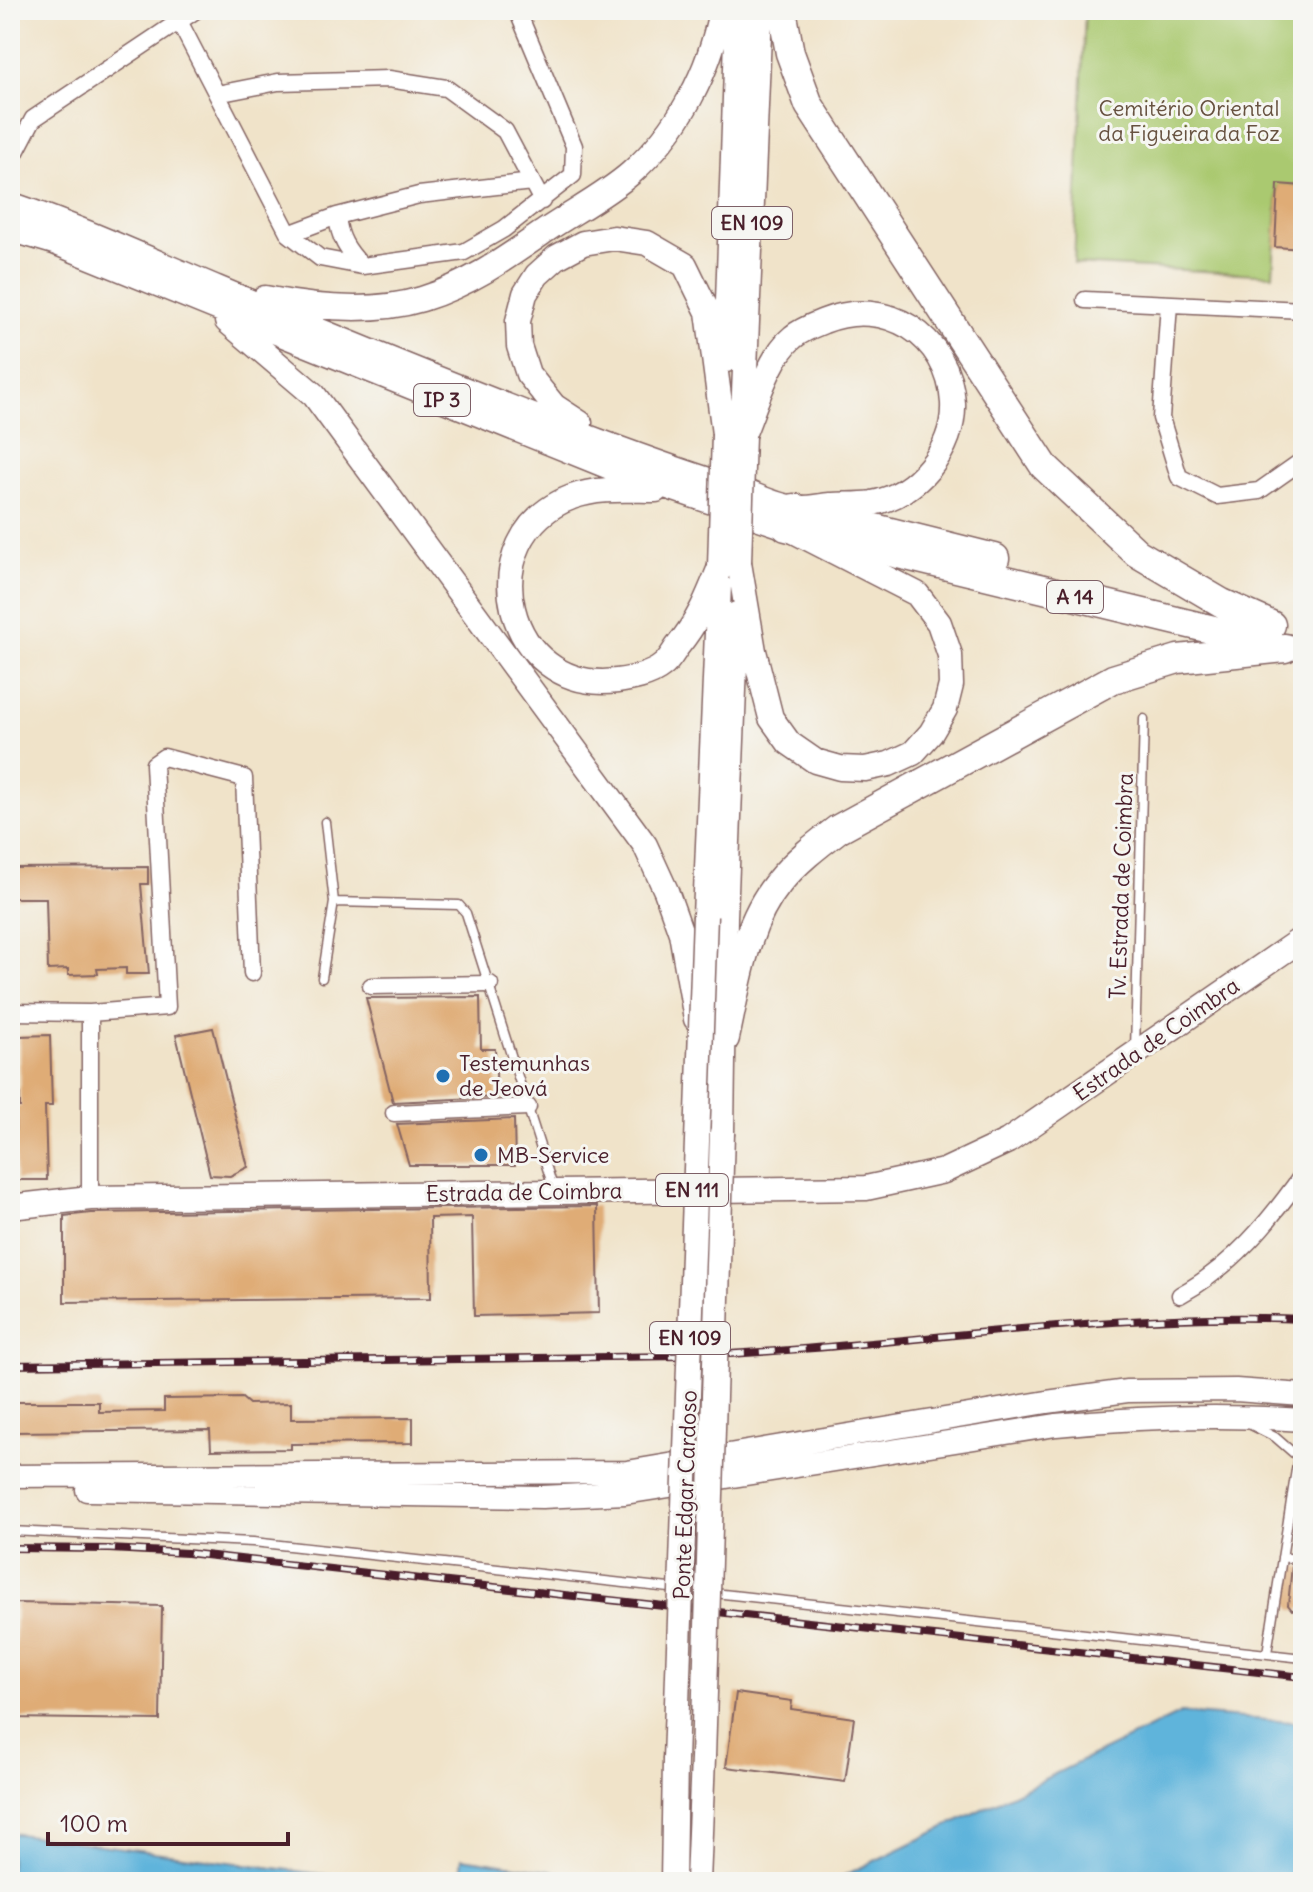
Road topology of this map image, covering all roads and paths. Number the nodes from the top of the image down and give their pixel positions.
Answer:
1 (196, 10) edge
2 (517, 10) edge
3 (721, 10) edge
4 (738, 10) edge
5 (760, 10) edge
6 (782, 10) edge
7 (179, 21) junction
8 (217, 94) junction
9 (12, 159) edge
10 (532, 182) junction
11 (542, 201) junction
12 (10, 204) edge
13 (337, 216) junction
14 (10, 229) edge
15 (289, 234) junction
16 (362, 266) junction
17 (215, 298) junction
18 (1085, 300) dead end
19 (1169, 304) junction
20 (1303, 310) edge
21 (733, 435) junction
22 (626, 452) junction
23 (1303, 460) edge
24 (674, 490) junction
25 (790, 518) junction
26 (729, 565) junction
27 (1291, 639) edge
28 (1144, 719) dead end
29 (325, 822) dead end
30 (334, 902) junction
31 (1303, 938) edge
32 (252, 973) dead end
33 (322, 978) dead end
34 (490, 984) junction
35 (371, 986) dead end
36 (10, 1012) edge
37 (90, 1013) junction
38 (712, 1039) junction
39 (1135, 1054) junction
40 (528, 1107) junction
41 (394, 1113) dead end
42 (1303, 1174) edge
43 (554, 1192) junction
44 (90, 1198) junction
45 (10, 1207) edge
46 (1180, 1295) dead end
47 (1303, 1395) edge
48 (1232, 1415) junction
49 (1303, 1420) edge
50 (1301, 1454) edge
51 (10, 1476) edge
52 (541, 1486) junction
53 (10, 1488) edge
54 (10, 1531) edge
55 (1282, 1557) junction
56 (1303, 1560) edge
57 (1267, 1653) junction
58 (1303, 1658) edge
59 (673, 1882) edge
60 (698, 1882) edge

1 - 7 street
2 - 11 street
3 - 17 main road
4 - 21 main road, EN 109
5 - 21 main road, EN 109
6 - 27 highway
7 - 8 street
7 - 9 street
8 - 10 street
8 - 15 street
10 - 11 street
10 - 13 street
11 - 16 street
12 - 17 main road, IP 3
13 - 15 street
13 - 16 street
14 - 17 main road, IP 3
15 - 16 street
17 - 22 main road, IP 3
17 - 24 main road, IP 3
17 - 38 main road, bridge
18 - 19 street
19 - 20 street
19 - 23 street
21 - 22 main road
21 - 25 main road
21 - 26 main road, EN 109, bridge
22 - 25 main road, IP 3
24 - 25 main road, IP 3
24 - 26 main road
25 - 26 main road
25 - 27 highway, A 14
26 - 38 main road, Ponte Edgar Cardoso / EN 109, bridge
27 - 38 highway
28 - 39 lane, Tv. Estrada de Coimbra
29 - 30 lane
30 - 33 lane
30 - 34 lane
31 - 39 main road, Estrada de Coimbra / EN 111
32 - 37 street
34 - 35 street
34 - 40 lane
36 - 37 street
37 - 44 street
38 - 59 main road, Ponte Edgar Cardoso / EN 109, bridge
38 - 60 main road, Ponte Edgar Cardoso / EN 109, bridge
39 - 43 main road, Estrada de Coimbra / EN 111
40 - 41 street
40 - 43 lane
42 - 46 street
43 - 44 main road, Estrada de Coimbra / EN 111
44 - 45 main road, Estrada de Coimbra / EN 111
47 - 52 main road
48 - 49 main road
48 - 50 lane
48 - 52 main road
50 - 55 lane
51 - 52 main road
52 - 53 main road
54 - 57 lane
55 - 56 lane
55 - 57 lane
57 - 58 lane

